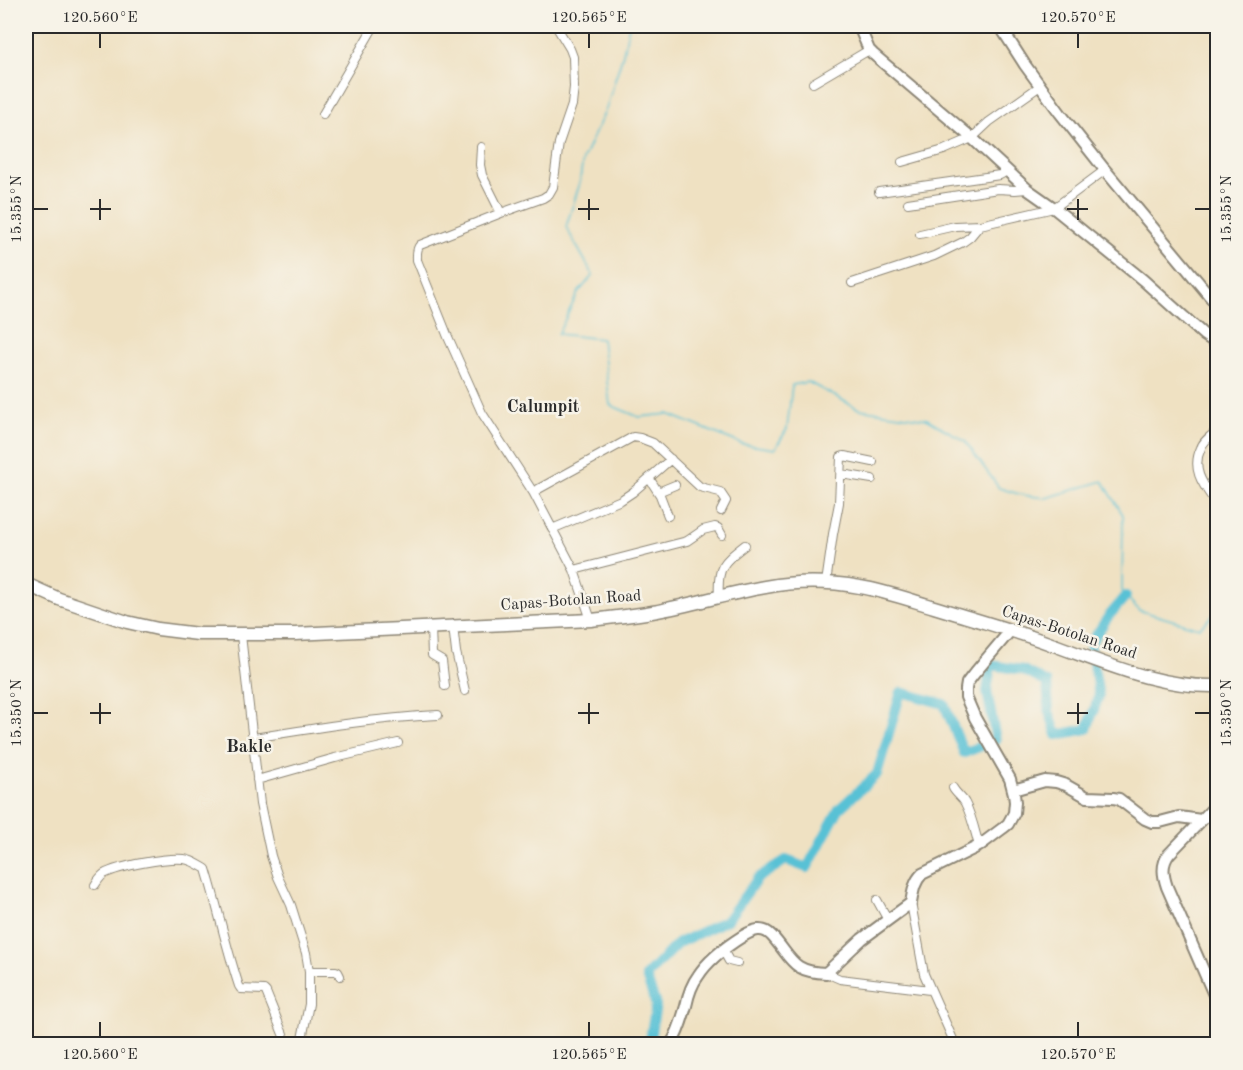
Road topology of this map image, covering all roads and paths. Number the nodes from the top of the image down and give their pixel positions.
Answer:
1 (374, 26) edge
2 (556, 26) edge
3 (859, 26) edge
4 (907, 26) edge
5 (918, 26) edge
6 (1000, 26) edge
7 (869, 50) junction
8 (813, 83) dead end
9 (1040, 86) junction
10 (323, 114) dead end
11 (972, 138) junction
12 (481, 147) dead end
13 (902, 162) dead end
14 (1105, 170) junction
15 (1006, 171) junction
16 (1027, 189) junction
17 (879, 192) dead end
18 (908, 203) dead end
19 (1054, 208) junction
20 (501, 213) junction
21 (980, 225) junction
22 (920, 234) dead end
23 (852, 283) dead end
24 (1218, 306) edge
25 (1218, 344) edge
26 (1218, 430) edge
27 (671, 459) junction
28 (873, 462) dead end
29 (841, 474) junction
30 (649, 478) junction
31 (872, 479) dead end
32 (675, 484) dead end
33 (533, 492) junction
34 (658, 492) junction
35 (1218, 506) edge
36 (721, 510) dead end
37 (668, 516) dead end
38 (552, 529) junction
39 (722, 536) dead end
40 (745, 545) dead end
41 (574, 570) junction
42 (826, 583) junction
43 (26, 584) edge
44 (719, 597) junction
45 (591, 620) junction
46 (453, 626) junction
47 (431, 627) junction
48 (1010, 631) junction
49 (241, 635) junction
50 (445, 686) dead end
51 (1218, 686) edge
52 (465, 690) dead end
53 (438, 715) dead end
54 (253, 738) junction
55 (398, 743) dead end
56 (257, 780) junction
57 (953, 788) dead end
58 (1013, 790) junction
59 (1218, 803) edge
60 (1201, 820) junction
61 (979, 846) junction
62 (95, 885) dead end
63 (877, 900) dead end
64 (911, 903) junction
65 (888, 920) junction
66 (723, 950) junction
67 (737, 963) dead end
68 (309, 971) junction
69 (826, 973) junction
70 (340, 976) dead end
71 (930, 990) junction
72 (1218, 1004) edge
73 (286, 1044) edge
74 (301, 1044) edge
75 (671, 1044) edge
76 (955, 1044) edge

1 - 10 street
2 - 20 street
3 - 7 street
4 - 5 street
6 - 9 street
7 - 8 street
7 - 11 street
9 - 11 street
9 - 14 street
11 - 13 street
11 - 15 street
12 - 20 street
14 - 19 street
14 - 24 street
15 - 16 street
15 - 17 street
16 - 18 street
16 - 19 street
19 - 21 street
19 - 25 street
20 - 33 street
21 - 22 street
21 - 23 street
26 - 35 street
27 - 30 street
27 - 33 street
27 - 36 street
28 - 29 street
29 - 31 street
29 - 42 street
30 - 34 street
30 - 38 street
32 - 34 street
33 - 38 street
34 - 37 street
38 - 41 street
39 - 41 street
40 - 44 street
41 - 45 street
42 - 44 main road, Capas-Botolan Road
42 - 48 main road, Capas-Botolan Road
43 - 49 main road, Capas-Botolan Road
44 - 45 main road, Capas-Botolan Road
45 - 46 main road, Capas-Botolan Road
46 - 47 main road, Capas-Botolan Road
46 - 52 street
47 - 49 main road, Capas-Botolan Road
47 - 50 street
48 - 51 main road, Capas-Botolan Road
48 - 58 street
49 - 54 street
53 - 54 street
54 - 56 street
55 - 56 street
56 - 68 street
57 - 61 street
58 - 60 street
58 - 61 street
59 - 60 street
60 - 72 street
61 - 64 street
62 - 73 street
63 - 65 street
64 - 65 street
64 - 71 street
65 - 69 street
66 - 67 street
66 - 69 street
66 - 75 street
68 - 70 street
68 - 74 street
69 - 71 street
71 - 76 street

